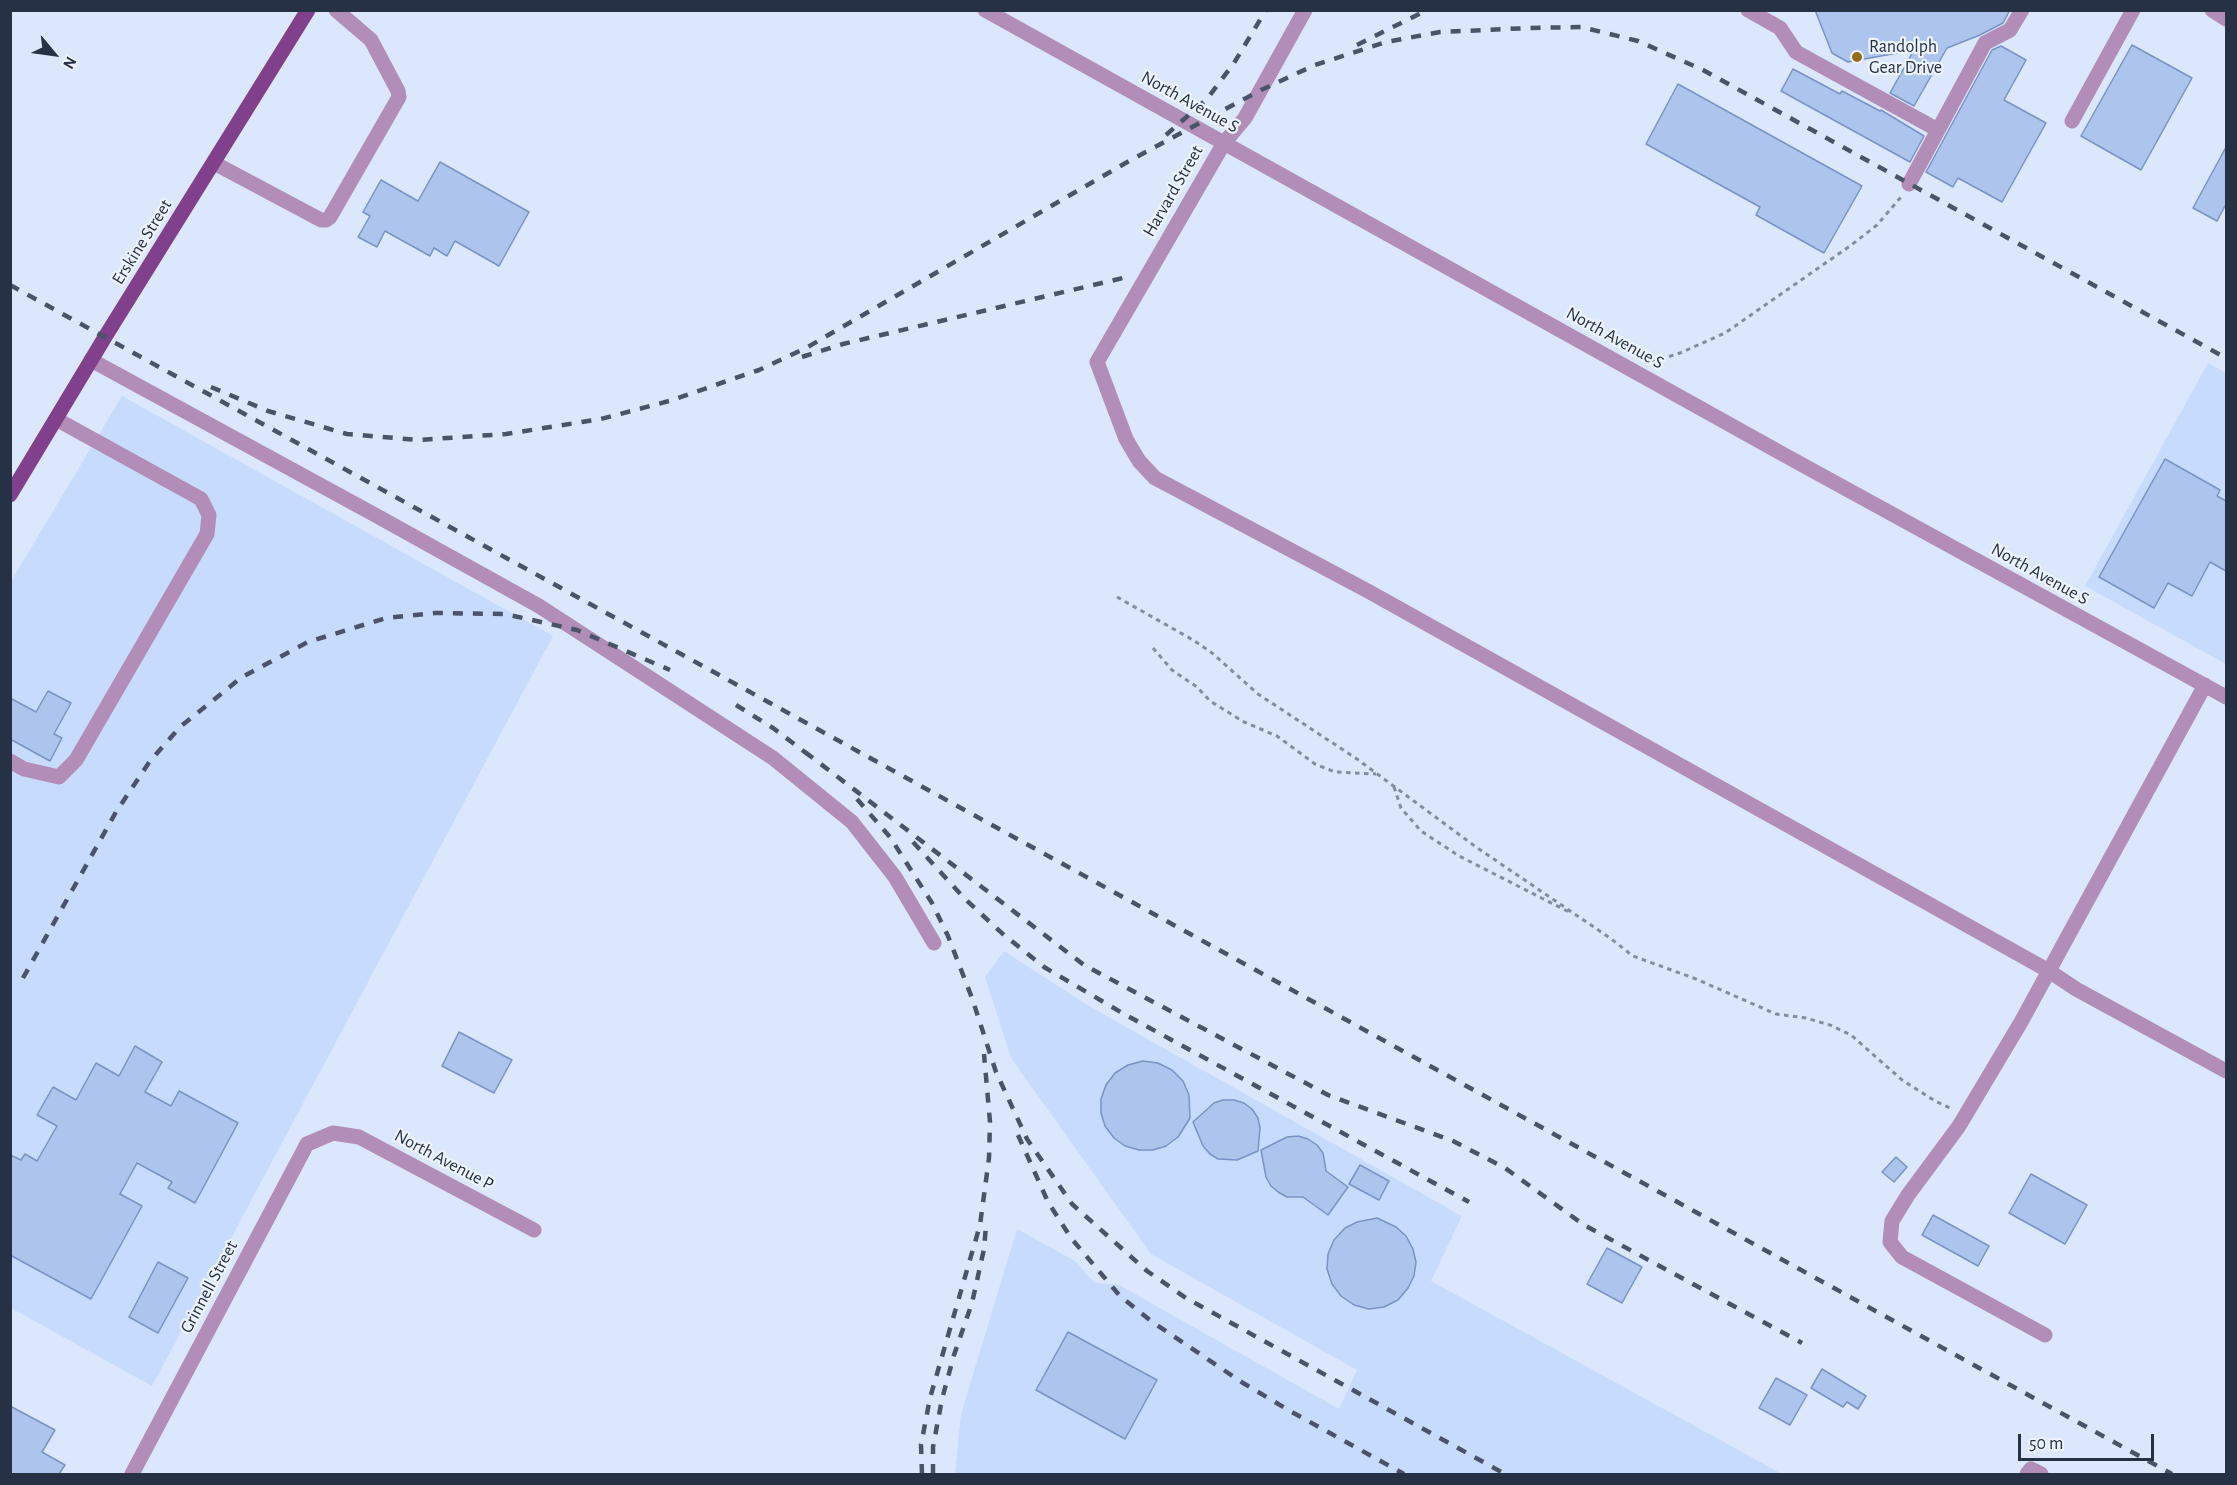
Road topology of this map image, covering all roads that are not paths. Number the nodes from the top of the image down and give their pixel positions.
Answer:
1 (308, 10) edge
2 (336, 10) edge
3 (985, 10) edge
4 (1305, 10) edge
5 (1748, 10) edge
6 (2022, 10) edge
7 (2133, 10) edge
8 (2212, 10) edge
9 (2226, 19) edge
10 (2072, 121) dead end
11 (1938, 130) junction
12 (1224, 143) junction
13 (214, 163) junction
14 (1910, 184) road end
15 (92, 360) junction
16 (56, 419) junction
17 (10, 495) edge
18 (2205, 685) junction
19 (2226, 697) edge
20 (10, 761) edge
21 (934, 943) dead end
22 (2049, 971) junction
23 (2226, 1071) edge
24 (333, 1132) joint
25 (534, 1230) dead end
26 (2045, 1335) dead end
27 (132, 1474) edge

1 - 13 main road, Erskine Street
2 - 13 street
3 - 12 street, North Avenue S
4 - 12 street, Harvard Street
5 - 11 street
6 - 11 street
7 - 10 street
8 - 9 street
11 - 14 street
12 - 18 street, North Avenue S
12 - 22 street, Harvard Street
13 - 15 main road, Erskine Street
15 - 16 main road, Erskine Street
15 - 21 street
16 - 17 main road, Erskine Street
16 - 20 street
18 - 19 street, North Avenue S
18 - 22 street
22 - 23 street
22 - 26 street
24 - 25 street, North Avenue P
24 - 27 street, Grinnell Street

